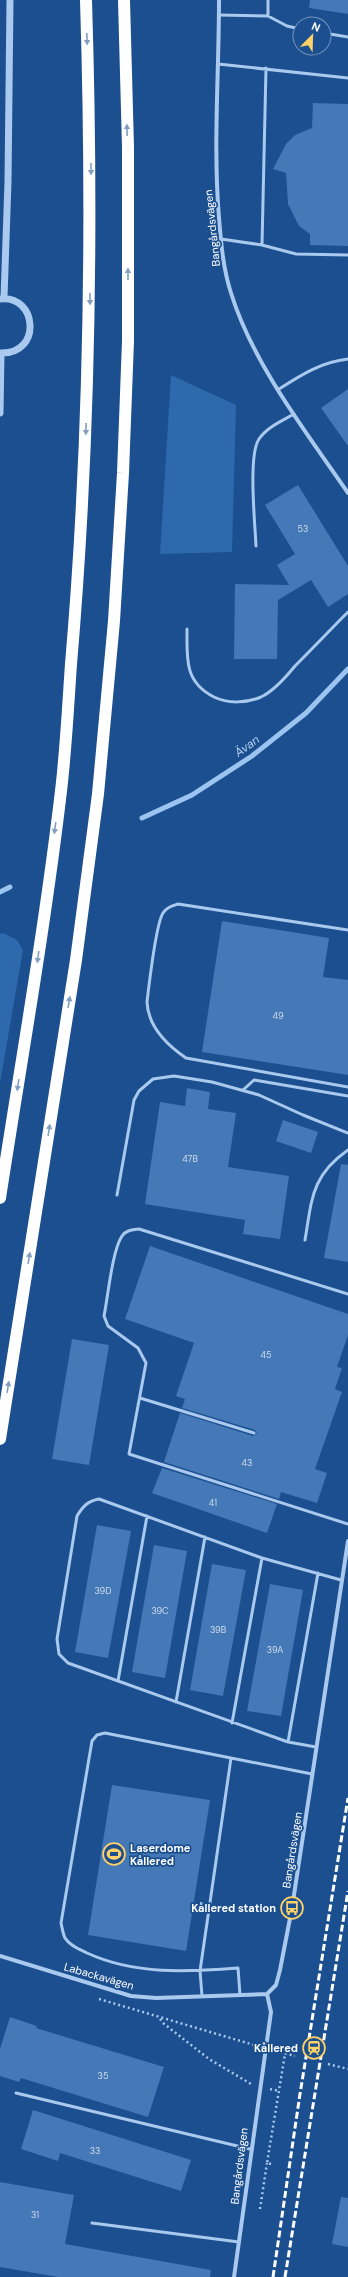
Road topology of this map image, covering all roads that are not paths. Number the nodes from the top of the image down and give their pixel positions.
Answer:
1 (10, 0) edge
2 (86, 0) edge
3 (124, 0) edge
4 (219, 0) edge
5 (268, 0) edge
6 (219, 15) junction
7 (268, 16) junction
8 (292, 27) edge
9 (332, 35) edge
10 (348, 36) edge
11 (218, 64) junction
12 (266, 68) junction
13 (348, 78) edge
14 (221, 239) junction
15 (262, 245) junction
16 (348, 255) edge
17 (2, 298) edge
18 (1, 354) edge
19 (348, 359) edge
20 (279, 388) junction
21 (0, 413) edge
22 (294, 414) junction
23 (348, 494) edge
24 (256, 546) dead end
25 (348, 612) edge
26 (187, 629) dead end
27 (348, 930) edge
28 (348, 1086) edge
29 (243, 1090) junction
30 (348, 1096) edge
31 (348, 1133) edge
32 (348, 1150) edge
33 (117, 1195) dead end
34 (0, 1198) edge
35 (305, 1240) dead end
36 (348, 1294) edge
37 (140, 1398) junction
38 (254, 1433) dead end
39 (0, 1439) edge
40 (147, 1516) junction
41 (348, 1524) edge
42 (205, 1537) junction
43 (348, 1541) edge
44 (262, 1558) junction
45 (318, 1573) junction
46 (342, 1580) junction
47 (118, 1681) junction
48 (176, 1702) junction
49 (232, 1723) junction
50 (288, 1742) junction
51 (316, 1747) junction
52 (231, 1758) junction
53 (312, 1774) junction
54 (0, 1956) edge
55 (200, 1971) junction
56 (267, 1994) junction
57 (240, 1995) junction
58 (202, 1996) junction
59 (16, 2093) dead end
60 (250, 2148) junction
61 (92, 2222) dead end
62 (239, 2242) junction
63 (234, 2277) edge

1 - 17 street
2 -> 34 highway
39 -> 3 highway
4 - 6 street, Bangårdsvägen
5 - 7 lane
6 - 7 lane
6 - 11 street, Bangårdsvägen
7 - 8 lane
9 - 10 lane
11 - 12 lane
11 - 14 street, Bangårdsvägen
12 - 13 lane
12 - 15 lane
14 - 15 lane
14 - 20 street, Bangårdsvägen
15 - 16 lane
17 - 18 street
18 - 21 street
19 - 20 lane
20 - 22 street, Bangårdsvägen
22 - 23 street, Bangårdsvägen
22 - 24 lane
25 - 26 lane
27 - 28 lane
29 - 30 lane
29 - 31 lane
29 - 33 lane
32 - 35 lane
36 - 37 lane
37 - 38 lane
37 - 41 lane
40 - 42 lane
40 - 47 lane
40 - 47 lane
42 - 44 lane
42 - 48 lane
43 - 46 street, Bangårdsvägen
44 - 45 lane
44 - 49 lane
45 - 46 lane
45 - 50 lane
46 - 51 street, Bangårdsvägen
47 - 48 lane
48 - 49 lane
49 - 50 lane
50 - 51 lane
51 - 53 street, Bangårdsvägen
52 - 53 lane
52 - 55 lane
52 - 55 lane
53 - 56 street, Bangårdsvägen
54 - 58 street, Labackavägen
55 - 57 lane
55 - 58 lane
56 - 57 street, Labackavägen
56 - 60 street, Bangårdsvägen
57 - 58 street, Labackavägen
59 - 60 lane
60 - 62 street, Bangårdsvägen
61 - 62 lane
62 - 63 street, Bangårdsvägen

